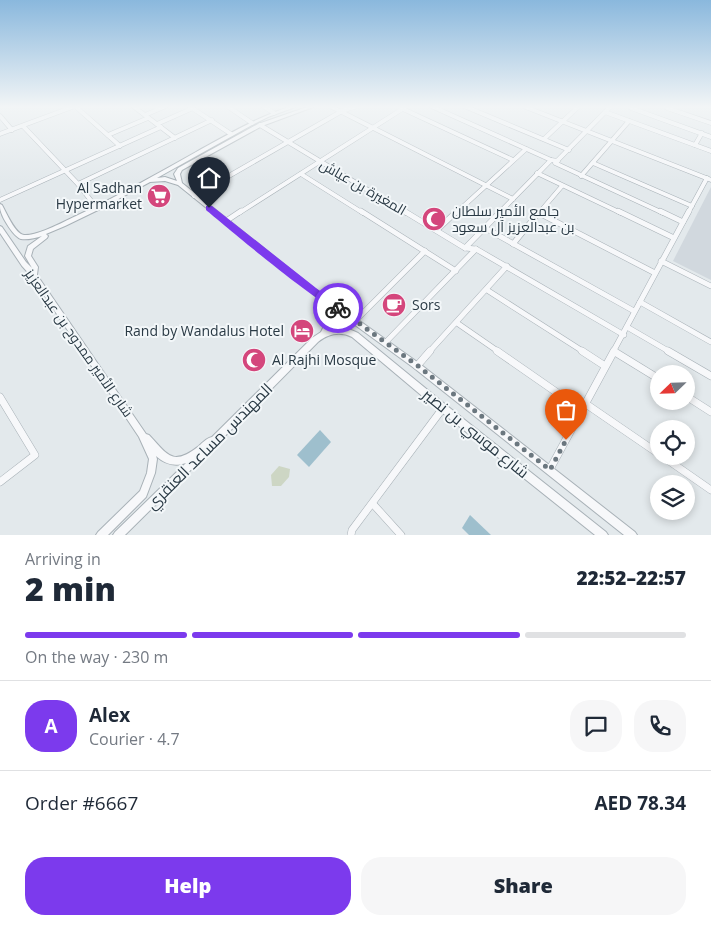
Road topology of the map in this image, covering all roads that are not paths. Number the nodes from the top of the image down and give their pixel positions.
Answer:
1 (28, 131) edge
2 (103, 131) edge
3 (116, 131) edge
4 (149, 131) edge
5 (166, 131) edge
6 (189, 131) edge
7 (227, 131) edge
8 (237, 131) edge
9 (249, 131) edge
10 (269, 131) edge
11 (308, 131) edge
12 (367, 131) edge
13 (381, 131) edge
14 (450, 131) edge
15 (486, 131) edge
16 (523, 131) edge
17 (554, 131) edge
18 (588, 131) joint
19 (620, 131) edge
20 (657, 131) edge
21 (696, 131) edge
22 (702, 133) junction
23 (231, 134) junction
24 (108, 135) junction
25 (711, 137) edge
26 (175, 138) junction
27 (544, 140) junction
28 (611, 141) junction
29 (288, 143) junction
30 (696, 145) junction
31 (120, 146) junction
32 (526, 149) junction
33 (569, 150) junction
34 (711, 151) edge
35 (513, 160) junction
36 (555, 161) junction
37 (320, 162) junction
38 (593, 163) junction
39 (65, 171) junction
40 (537, 173) junction
41 (301, 174) junction
42 (581, 176) junction
43 (709, 179) edge
44 (148, 181) junction
45 (78, 184) junction
46 (180, 184) junction
47 (487, 185) junction
48 (562, 186) junction
49 (194, 196) junction
50 (513, 198) junction
51 (0, 200) edge
52 (0, 206) edge
53 (692, 206) junction
54 (96, 207) junction
55 (539, 213) junction
56 (226, 221) junction
57 (683, 222) junction
58 (0, 228) edge
59 (56, 228) junction
60 (485, 228) junction
61 (437, 230) junction
62 (674, 238) junction
63 (513, 244) junction
64 (466, 248) junction
65 (476, 249) junction
66 (425, 251) junction
67 (661, 261) junction
68 (506, 266) junction
69 (456, 271) junction
70 (655, 273) junction
71 (34, 275) junction
72 (711, 286) edge
73 (486, 290) junction
74 (312, 291) junction
75 (640, 302) junction
76 (634, 311) junction
77 (356, 320) junction
78 (457, 323) junction
79 (628, 327) junction
80 (324, 333) junction
81 (624, 335) junction
82 (711, 342) edge
83 (385, 343) junction
84 (614, 352) junction
85 (418, 366) junction
86 (605, 366) junction
87 (650, 374) edge
88 (711, 376) edge
89 (0, 397) edge
90 (695, 402) edge
91 (584, 407) junction
92 (443, 408) junction
93 (711, 412) edge
94 (224, 431) junction
95 (142, 434) junction
96 (650, 448) edge
97 (153, 459) joint
98 (675, 465) edge
99 (550, 470) junction
100 (0, 482) edge
101 (711, 490) edge
102 (373, 504) junction
103 (101, 535) edge
104 (118, 535) edge
105 (351, 535) edge
106 (401, 535) edge
107 (603, 535) edge
108 (632, 535) edge

1 - 39 street
2 - 24 street
3 - 24 street
4 - 31 street
5 - 26 street
6 - 26 street
7 - 23 street
8 - 23 street
9 - 46 street
10 - 29 street, المغيرة بن عياش
11 - 29 street
12 - 37 street
13 - 47 street
14 - 35 street
15 - 32 street
16 - 27 street
17 - 27 street
18 - 28 street
18 - 33 street
19 - 28 street
20 - 30 street
21 - 22 street
22 - 25 street
22 - 30 street
23 - 44 street
24 - 31 street
26 - 45 street
27 - 33 street
28 - 38 street
28 - 43 street
29 - 37 street, المغيرة بن عياش
29 - 49 street
30 - 34 street
31 - 39 street
32 - 35 street
32 - 36 street
33 - 36 street
35 - 47 street
36 - 40 street
36 - 42 street
37 - 41 street
37 - 61 street, المغيرة بن عياش
38 - 42 street
38 - 53 street
39 - 45 street
39 - 51 street
40 - 48 street
40 - 50 street
41 - 56 street
41 - 66 street
42 - 57 street
43 - 53 street
44 - 46 street
44 - 54 street
45 - 54 street
46 - 49 street, شارع موسي بن نصير
47 - 50 street
47 - 61 street
48 - 55 street
48 - 62 street
49 - 56 street, شارع موسي بن نصير
50 - 60 street
52 - 59 street
53 - 57 street
54 - 59 street
55 - 63 street
55 - 70 street
56 - 74 street, شارع موسي بن نصير
57 - 62 street
58 - 71 street, شارع الأمير ممدوح بن عبدالعزيز
59 - 71 street
60 - 63 street
60 - 64 street
61 - 64 street, المغيرة بن عياش
62 - 67 street
63 - 76 street
64 - 65 street, المغيرة بن عياش
65 - 68 street, المغيرة بن عياش
65 - 69 street
66 - 69 street
66 - 77 street
67 - 70 street
67 - 72 street
68 - 73 street
68 - 81 street, المغيرة بن عياش
69 - 83 street
70 - 75 street
71 - 95 street, شارع الأمير ممدوح بن عبدالعزيز
73 - 78 street
73 - 86 street
74 - 77 street, شارع موسي بن نصير
74 - 80 street
75 - 76 street
75 - 82 street
76 - 79 street
77 - 83 street, شارع موسي بن نصير
78 - 85 street
78 - 91 street
79 - 81 street
79 - 88 street
80 - 92 street, شارع موسي بن نصير
80 - 94 street, المهندس مساعد العنقري
81 - 84 street
83 - 85 street, شارع موسي بن نصير
84 - 86 street
84 - 87 street
85 - 99 street, شارع موسي بن نصير
86 - 91 street
89 - 100 street
90 - 93 street
91 - 96 street
91 - 99 street
92 - 102 street
92 - 107 street, شارع موسي بن نصير
94 - 95 street
94 - 104 street, المهندس مساعد العنقري
95 - 97 street, شارع الأمير ممدوح بن عبدالعزيز
97 - 103 street, المهندس مساعد العنقري
98 - 101 street
99 - 108 street, شارع موسي بن نصير
102 - 105 street
102 - 106 street

